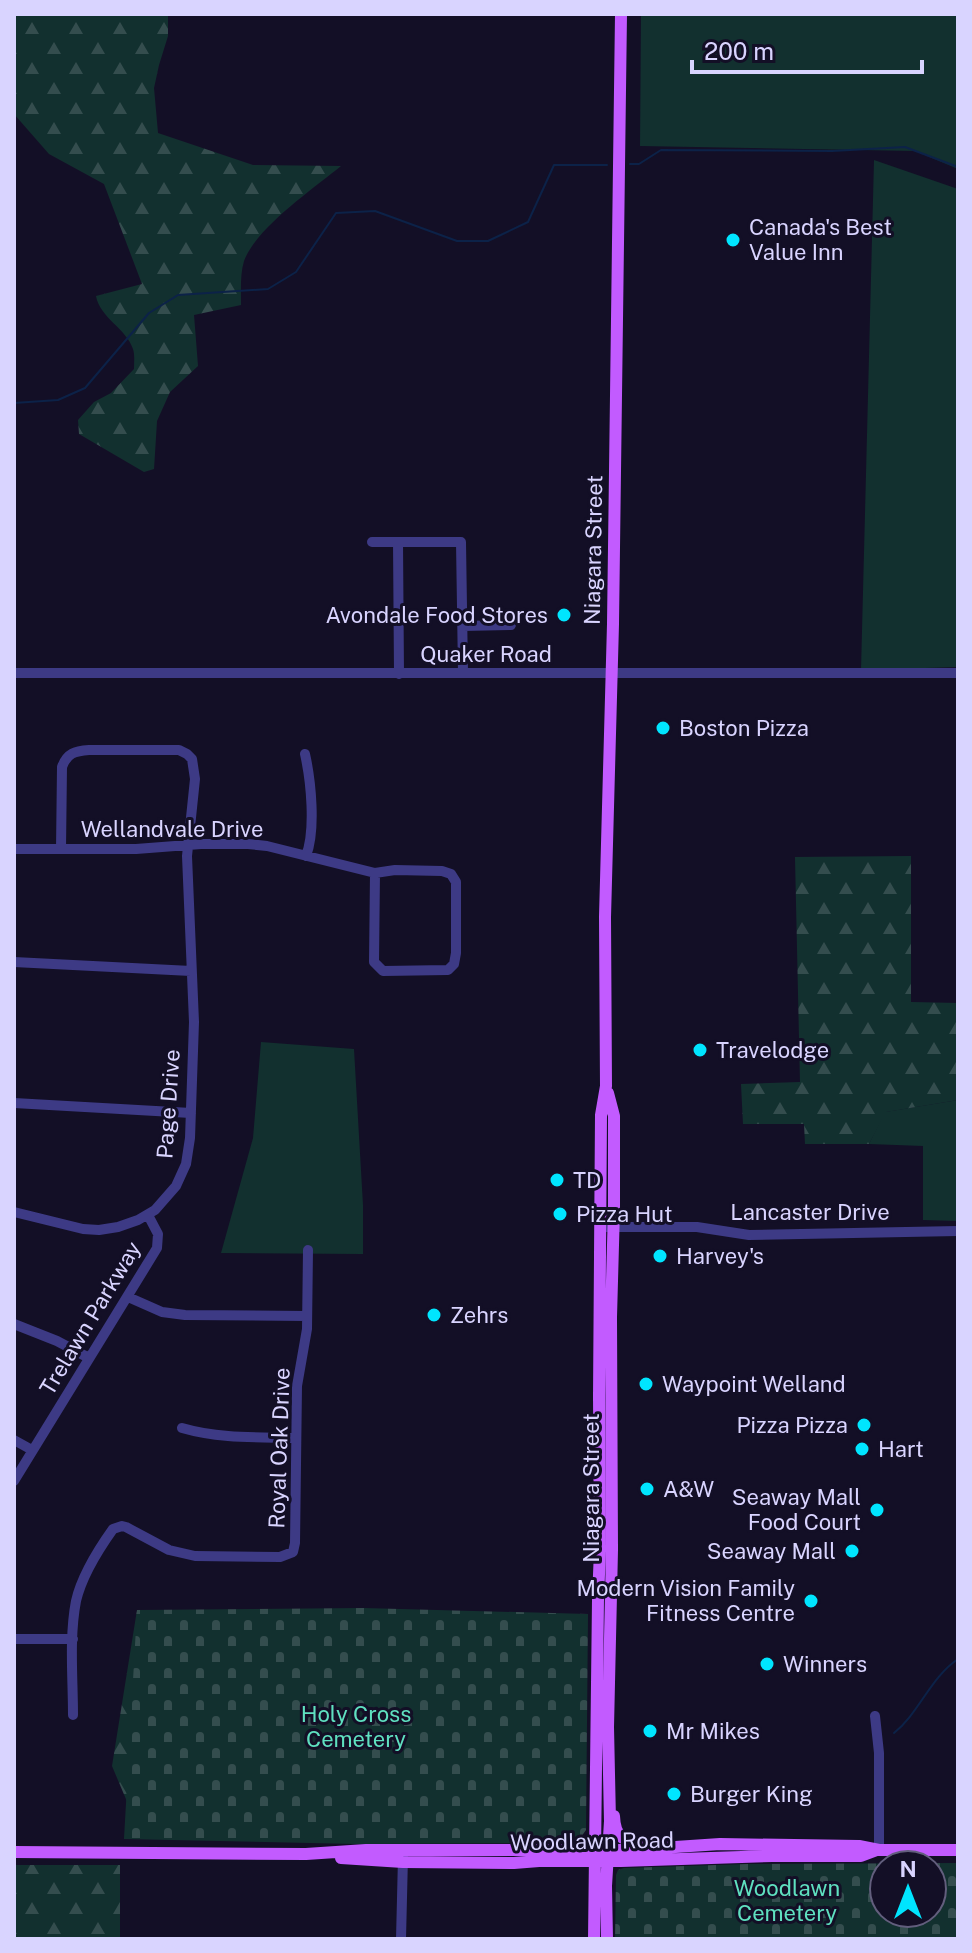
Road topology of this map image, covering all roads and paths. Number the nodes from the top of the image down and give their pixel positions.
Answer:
1 (621, 14) edge
2 (372, 542) dead end
3 (398, 542) junction
4 (511, 625) dead end
5 (463, 626) junction
6 (14, 673) edge
7 (463, 673) junction
8 (611, 673) junction
9 (958, 673) edge
10 (399, 674) junction
11 (305, 754) dead end
12 (189, 844) junction
13 (14, 849) edge
14 (61, 849) junction
15 (306, 856) junction
16 (375, 873) junction
17 (14, 962) edge
18 (191, 971) junction
19 (14, 1103) edge
20 (191, 1113) junction
21 (14, 1212) edge
22 (148, 1215) junction
23 (607, 1227) junction
24 (958, 1231) edge
25 (308, 1250) dead end
26 (128, 1297) junction
27 (307, 1316) junction
28 (14, 1324) edge
29 (89, 1358) junction
30 (182, 1428) dead end
31 (296, 1438) junction
32 (14, 1440) edge
33 (32, 1450) junction
34 (14, 1481) edge
35 (14, 1639) edge
36 (73, 1639) junction
37 (73, 1715) dead end
38 (875, 1716) dead end
39 (610, 1783) junction
40 (694, 1846) junction
41 (874, 1849) edge
42 (879, 1849) edge
43 (14, 1852) edge
44 (868, 1854) edge
45 (601, 1855) junction
46 (403, 1856) junction
47 (401, 1939) edge
48 (594, 1939) edge
49 (607, 1939) edge

1 - 8 main road, Niagara Street
2 - 3 street
3 - 5 street
3 - 10 street
4 - 5 street
5 - 7 street
6 - 10 street, Quaker Road
7 - 8 street, Quaker Road
7 - 10 street, Quaker Road
8 - 9 street, Quaker Road
8 - 23 main road, Niagara Street
11 - 15 street
12 - 14 street, Wellandvale Drive
12 - 14 street, Page Drive
12 - 15 street, Wellandvale Drive
12 - 18 street, Page Drive
13 - 14 street, Wellandvale Drive
15 - 16 street, Wellandvale Drive
16 - 16 street, Wellandvale Drive
17 - 18 street
18 - 20 street, Page Drive
19 - 20 street
20 - 22 street, Page Drive
21 - 22 street, Page Drive
22 - 26 street, Trelawn Parkway
23 - 24 street, Lancaster Drive
23 - 39 main road, Niagara Street
23 - 45 main road, Niagara Street
25 - 27 street, Royal Oak Drive
26 - 27 street
26 - 29 street, Trelawn Parkway
27 - 31 street, Royal Oak Drive
28 - 29 street
29 - 33 street, Trelawn Parkway
30 - 31 street
31 - 36 street, Royal Oak Drive
32 - 33 street
33 - 34 street, Trelawn Parkway
35 - 36 street
36 - 37 street, Royal Oak Drive
38 - 42 street
39 - 40 main road
39 - 45 main road, Niagara Street
40 - 41 main road, Woodlawn Road
40 - 45 main road, Woodlawn Road
43 - 46 main road, Woodlawn Road
44 - 45 main road, Woodlawn Road
45 - 46 main road, Woodlawn Road
45 - 48 main road, Niagara Street
45 - 49 main road, Niagara Street
46 - 47 street

